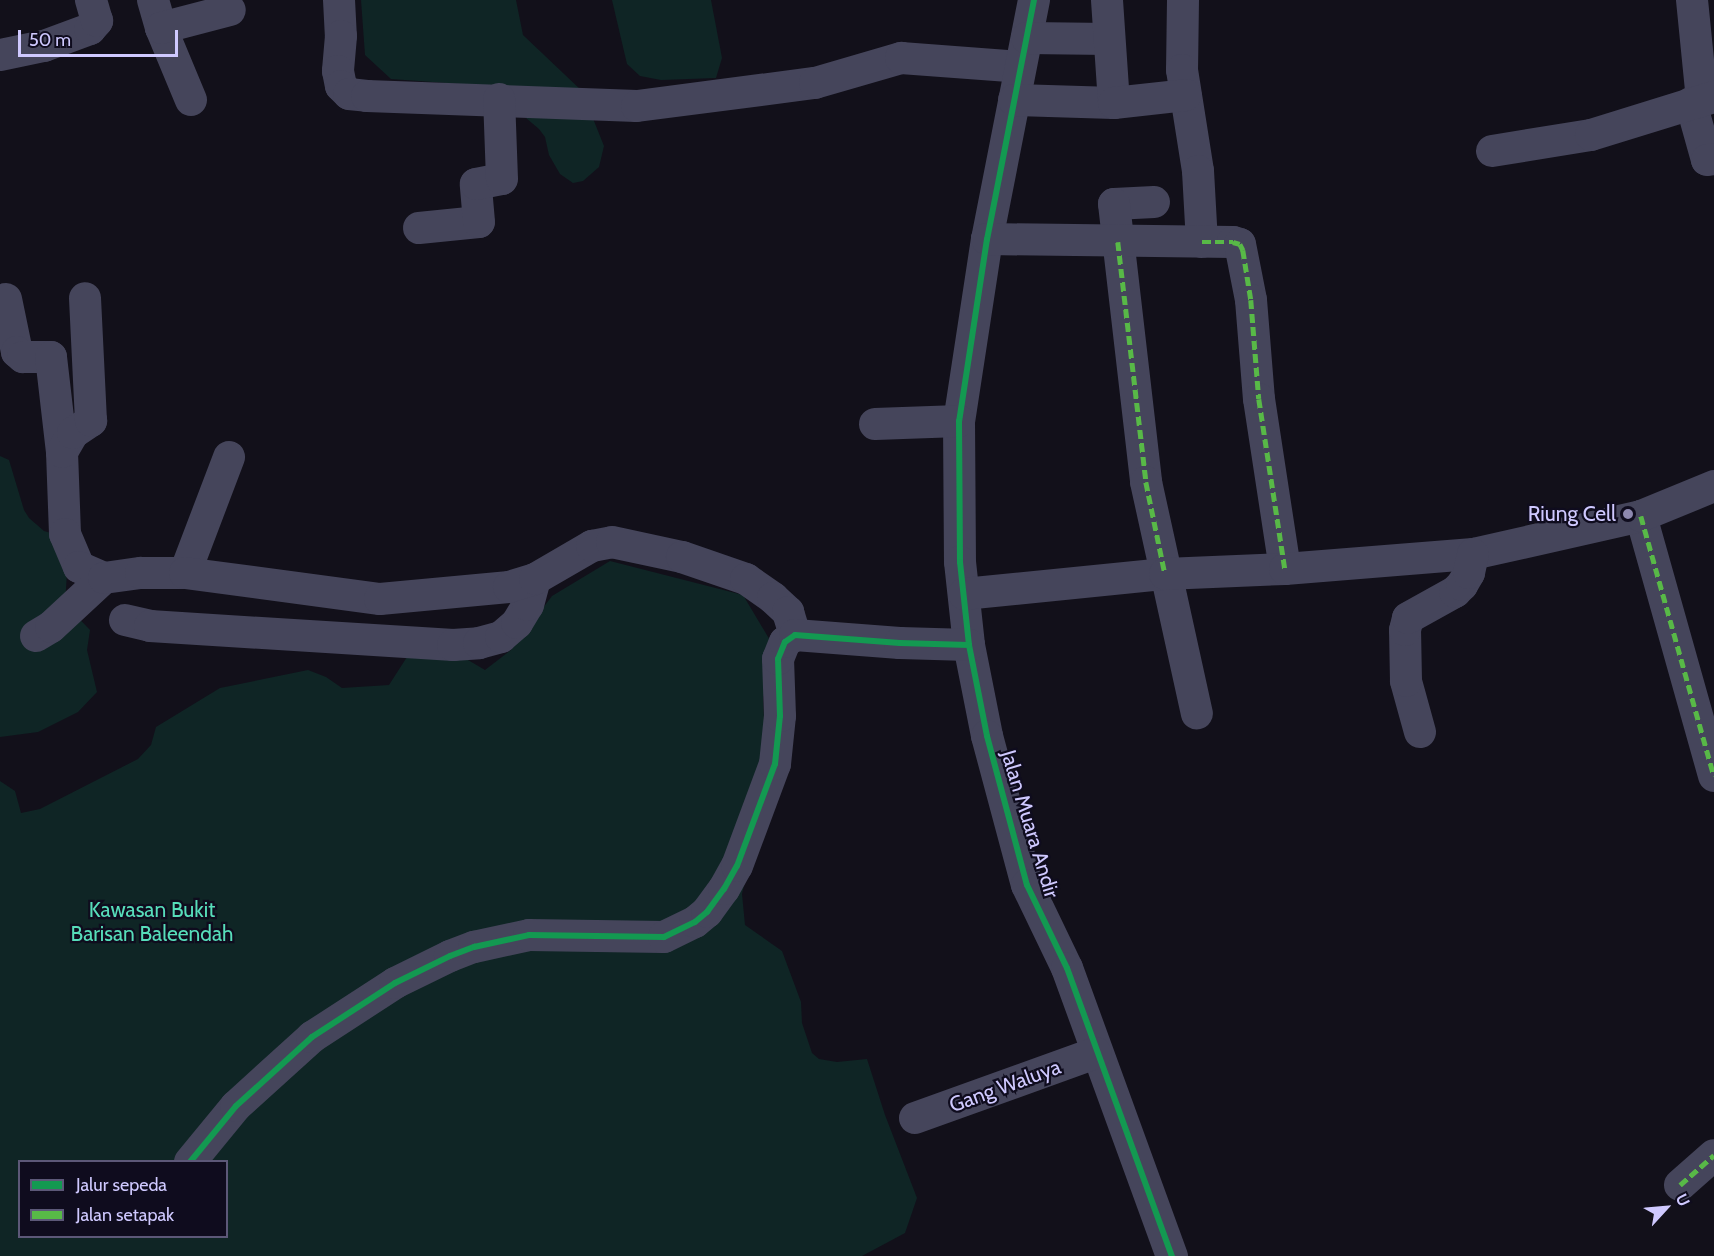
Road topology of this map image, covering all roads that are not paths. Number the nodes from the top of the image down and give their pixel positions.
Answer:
1 (91, 0) edge
2 (339, 0) edge
3 (1034, 0) edge
4 (1107, 0) edge
5 (1183, 0) edge
6 (1692, 0) edge
7 (230, 10) dead end
8 (157, 14) edge
9 (1109, 39) junction
10 (1024, 53) junction
11 (0, 56) edge
12 (1186, 95) junction
13 (499, 99) junction
14 (191, 100) dead end
15 (1014, 100) junction
16 (1702, 100) edge
17 (1114, 103) junction
18 (1492, 151) dead end
19 (1714, 159) edge
20 (1154, 202) dead end
21 (419, 228) dead end
22 (987, 239) junction
23 (1118, 242) junction
24 (1202, 242) junction
25 (85, 298) dead end
26 (6, 299) dead end
27 (959, 421) junction
28 (875, 424) dead end
29 (62, 452) junction
30 (229, 457) dead end
31 (1714, 486) edge
32 (1641, 516) junction
33 (1473, 554) junction
34 (1284, 569) junction
35 (185, 573) junction
36 (1166, 574) junction
37 (104, 578) junction
38 (535, 579) junction
39 (964, 594) junction
40 (125, 620) dead end
41 (795, 635) junction
42 (36, 636) dead end
43 (969, 645) junction
44 (1197, 712) dead end
45 (1420, 732) dead end
46 (1714, 776) edge
47 (1096, 1053) junction
48 (915, 1118) dead end
49 (1714, 1155) edge
50 (191, 1160) edge
51 (1680, 1185) dead end
52 (1172, 1256) edge

1 - 11 street
2 - 13 street
3 - 10 street, Jalan Muara Andir
4 - 9 street
5 - 12 street
6 - 16 street
7 - 8 street
8 - 14 street
9 - 10 street
9 - 17 street
10 - 13 street
10 - 15 street, Jalan Muara Andir
12 - 17 street
12 - 24 street
13 - 21 street
15 - 17 street
15 - 22 street, Jalan Muara Andir
16 - 18 street
16 - 19 street
20 - 23 street
22 - 23 street
22 - 27 street, Jalan Muara Andir
23 - 24 street
23 - 36 street
24 - 34 street
25 - 29 street
26 - 29 street
27 - 28 street
27 - 39 street, Jalan Muara Andir
29 - 37 street
30 - 35 street
31 - 32 street
32 - 33 street
32 - 46 street
33 - 34 street
33 - 45 street
34 - 36 street
35 - 37 street
35 - 38 street
36 - 39 street
36 - 44 street
37 - 42 street
38 - 40 street
38 - 41 street
39 - 43 street, Jalan Muara Andir
41 - 43 street
41 - 50 street
43 - 47 street, Jalan Muara Andir
47 - 48 street, Gang Waluya
47 - 52 street, Jalan Muara Andir
49 - 51 street

